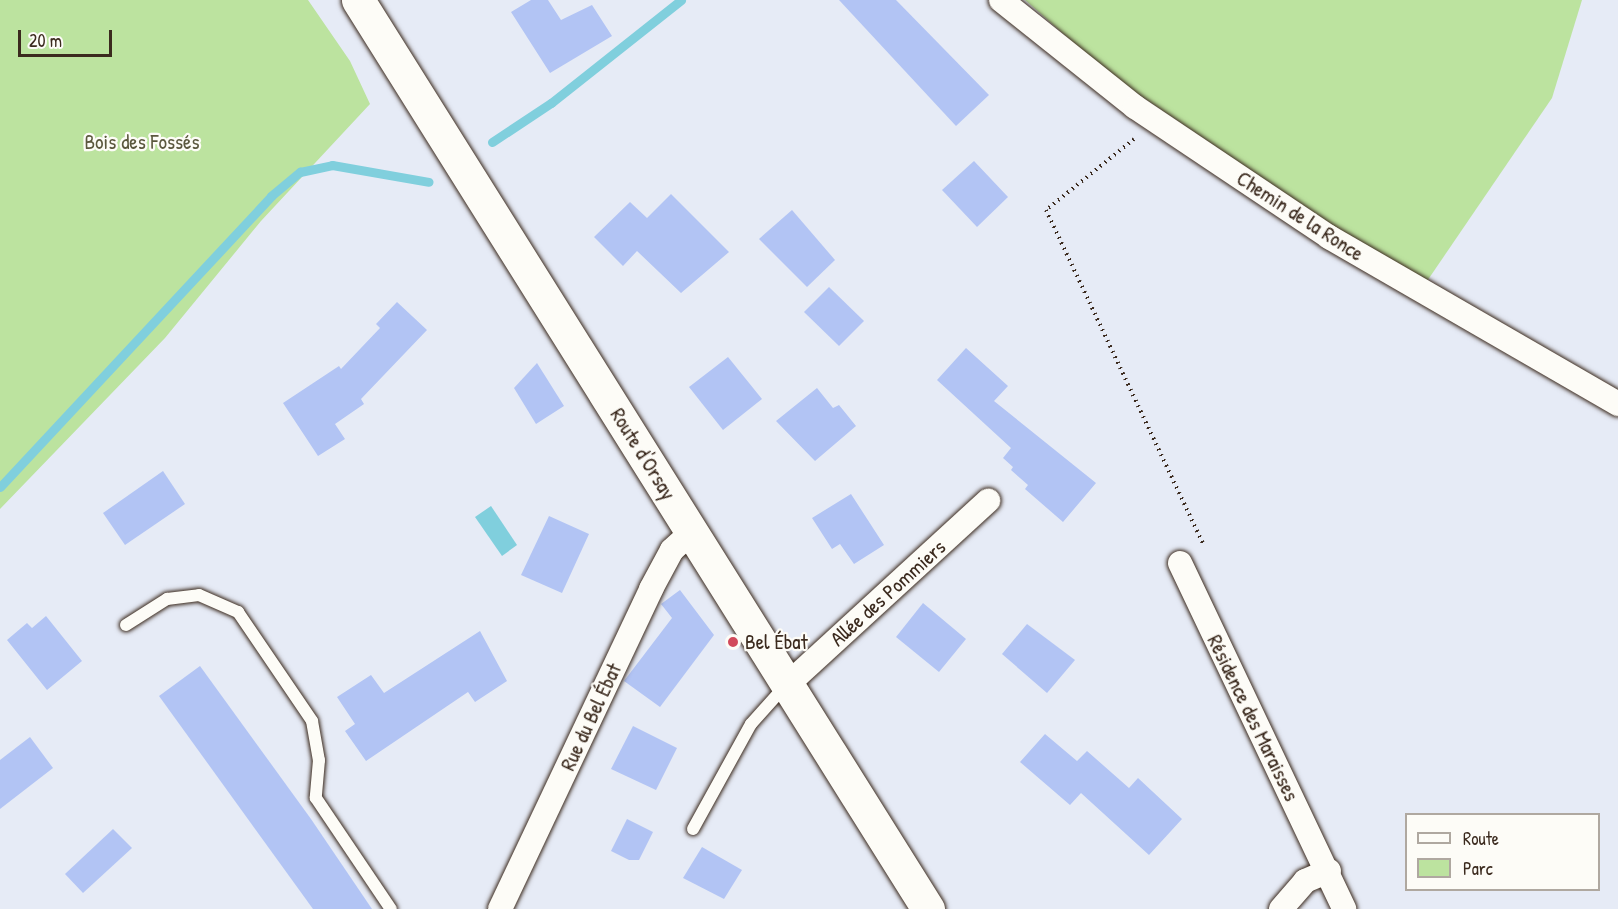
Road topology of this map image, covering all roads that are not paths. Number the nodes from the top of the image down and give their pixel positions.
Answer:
1 (358, 0) edge
2 (1001, 0) edge
3 (1618, 404) edge
4 (988, 501) dead end
5 (691, 533) junction
6 (1180, 563) dead end
7 (126, 625) dead end
8 (787, 685) junction
9 (693, 829) dead end
10 (1329, 871) junction
11 (391, 909) edge
12 (500, 909) edge
13 (928, 909) edge
14 (1281, 909) edge
15 (1344, 909) edge

1 - 5 main road, Route d'Orsay
2 - 3 street, Chemin de la Ronce
4 - 8 street, Allée des Pommiers
5 - 8 main road, Route d'Orsay
5 - 12 street, Rue du Bel Ébat
6 - 10 street, Résidence des Maraisses
7 - 11 lane
8 - 9 lane
8 - 13 main road, Route d'Orsay
10 - 14 street
10 - 15 street, Résidence des Maraisses

